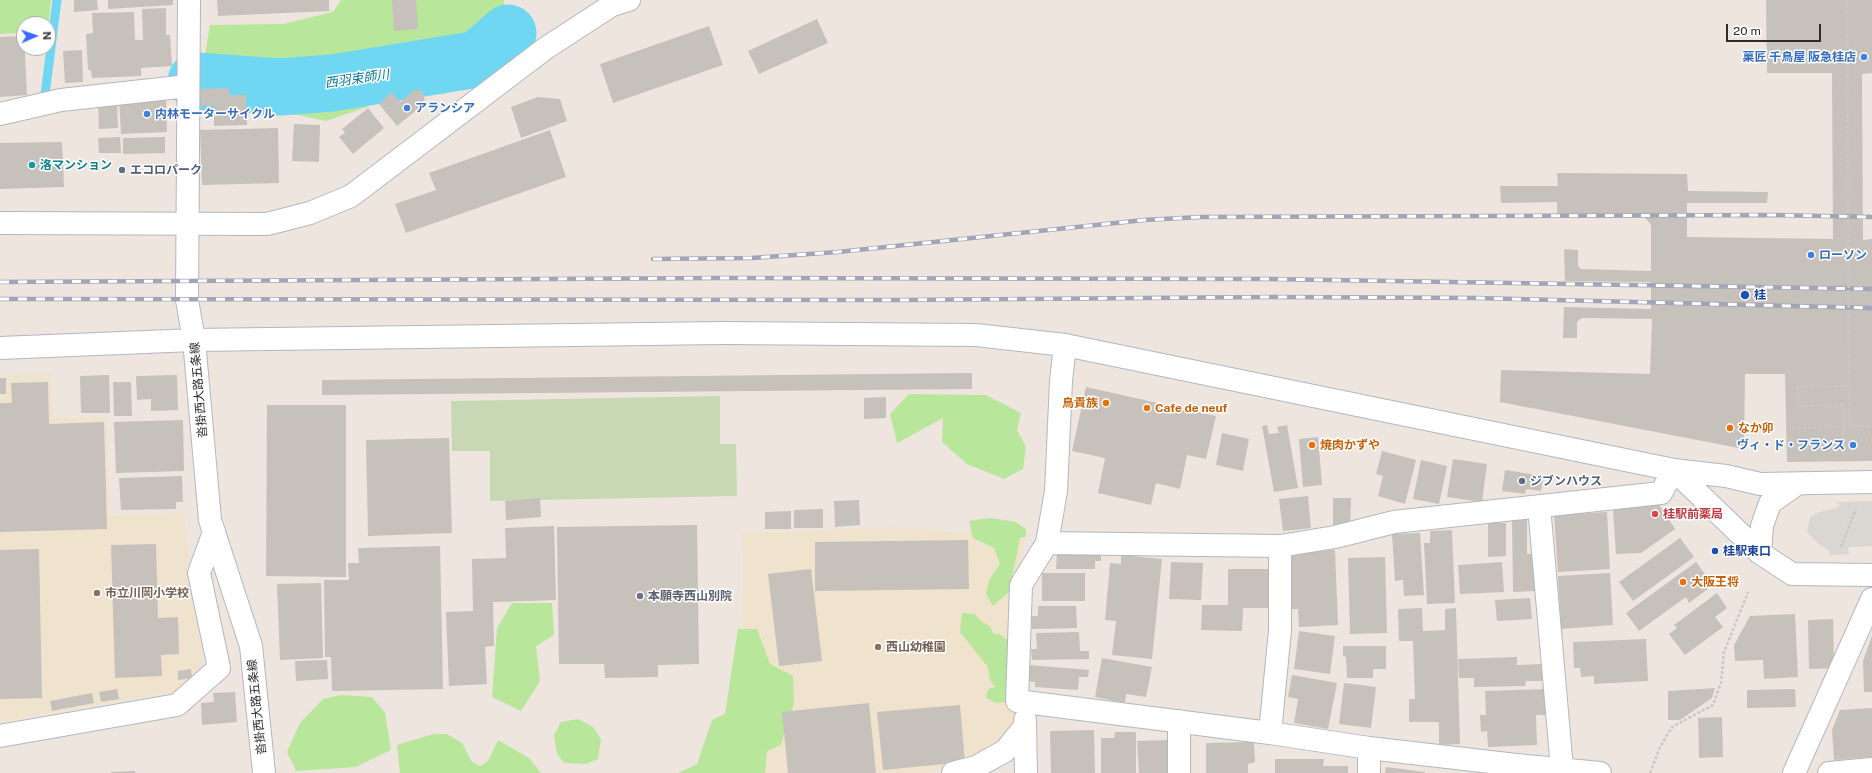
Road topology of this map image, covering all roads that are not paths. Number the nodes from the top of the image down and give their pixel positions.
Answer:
1 (189, 0) edge
2 (629, 0) edge
3 (188, 86) junction
4 (0, 114) edge
5 (187, 223) junction
6 (0, 224) edge
7 (194, 340) junction
8 (1065, 345) junction
9 (0, 348) edge
10 (1674, 470) junction
11 (1872, 482) edge
12 (1797, 484) junction
13 (1539, 506) junction
14 (214, 532) junction
15 (1047, 543) junction
16 (1280, 546) junction
17 (1760, 553) junction
18 (1872, 575) edge
19 (1872, 599) edge
20 (1025, 703) junction
21 (1179, 721) junction
22 (1025, 726) junction
23 (1270, 732) junction
24 (0, 736) edge
25 (1369, 748) junction
26 (1515, 769) edge
27 (1562, 769) junction
28 (1872, 769) edge
29 (264, 773) edge
30 (953, 773) edge
31 (1026, 773) edge
32 (1179, 773) edge
33 (1369, 773) edge
34 (1600, 773) edge
35 (1794, 773) edge
36 (1829, 773) edge

1 - 3 street, 沓掛西大路五条線
2 - 5 street
3 - 4 street
3 - 5 street, 沓掛西大路五条線
5 - 6 street
5 - 7 street, 沓掛西大路五条線
7 - 8 street
7 - 9 street
7 - 14 street, 沓掛西大路五条線
8 - 10 street
8 - 15 street
10 - 12 street
10 - 13 street
10 - 17 street
11 - 12 street
12 - 17 street
13 - 16 street
13 - 27 street
14 - 24 street
14 - 29 street, 沓掛西大路五条線
15 - 16 street
15 - 20 street
16 - 23 street
17 - 18 street
19 - 35 street
20 - 21 street
20 - 22 street
21 - 23 street
21 - 32 street
22 - 30 street
22 - 31 street
23 - 25 street
25 - 26 street
25 - 33 street
26 - 27 street
27 - 34 street
28 - 36 street

